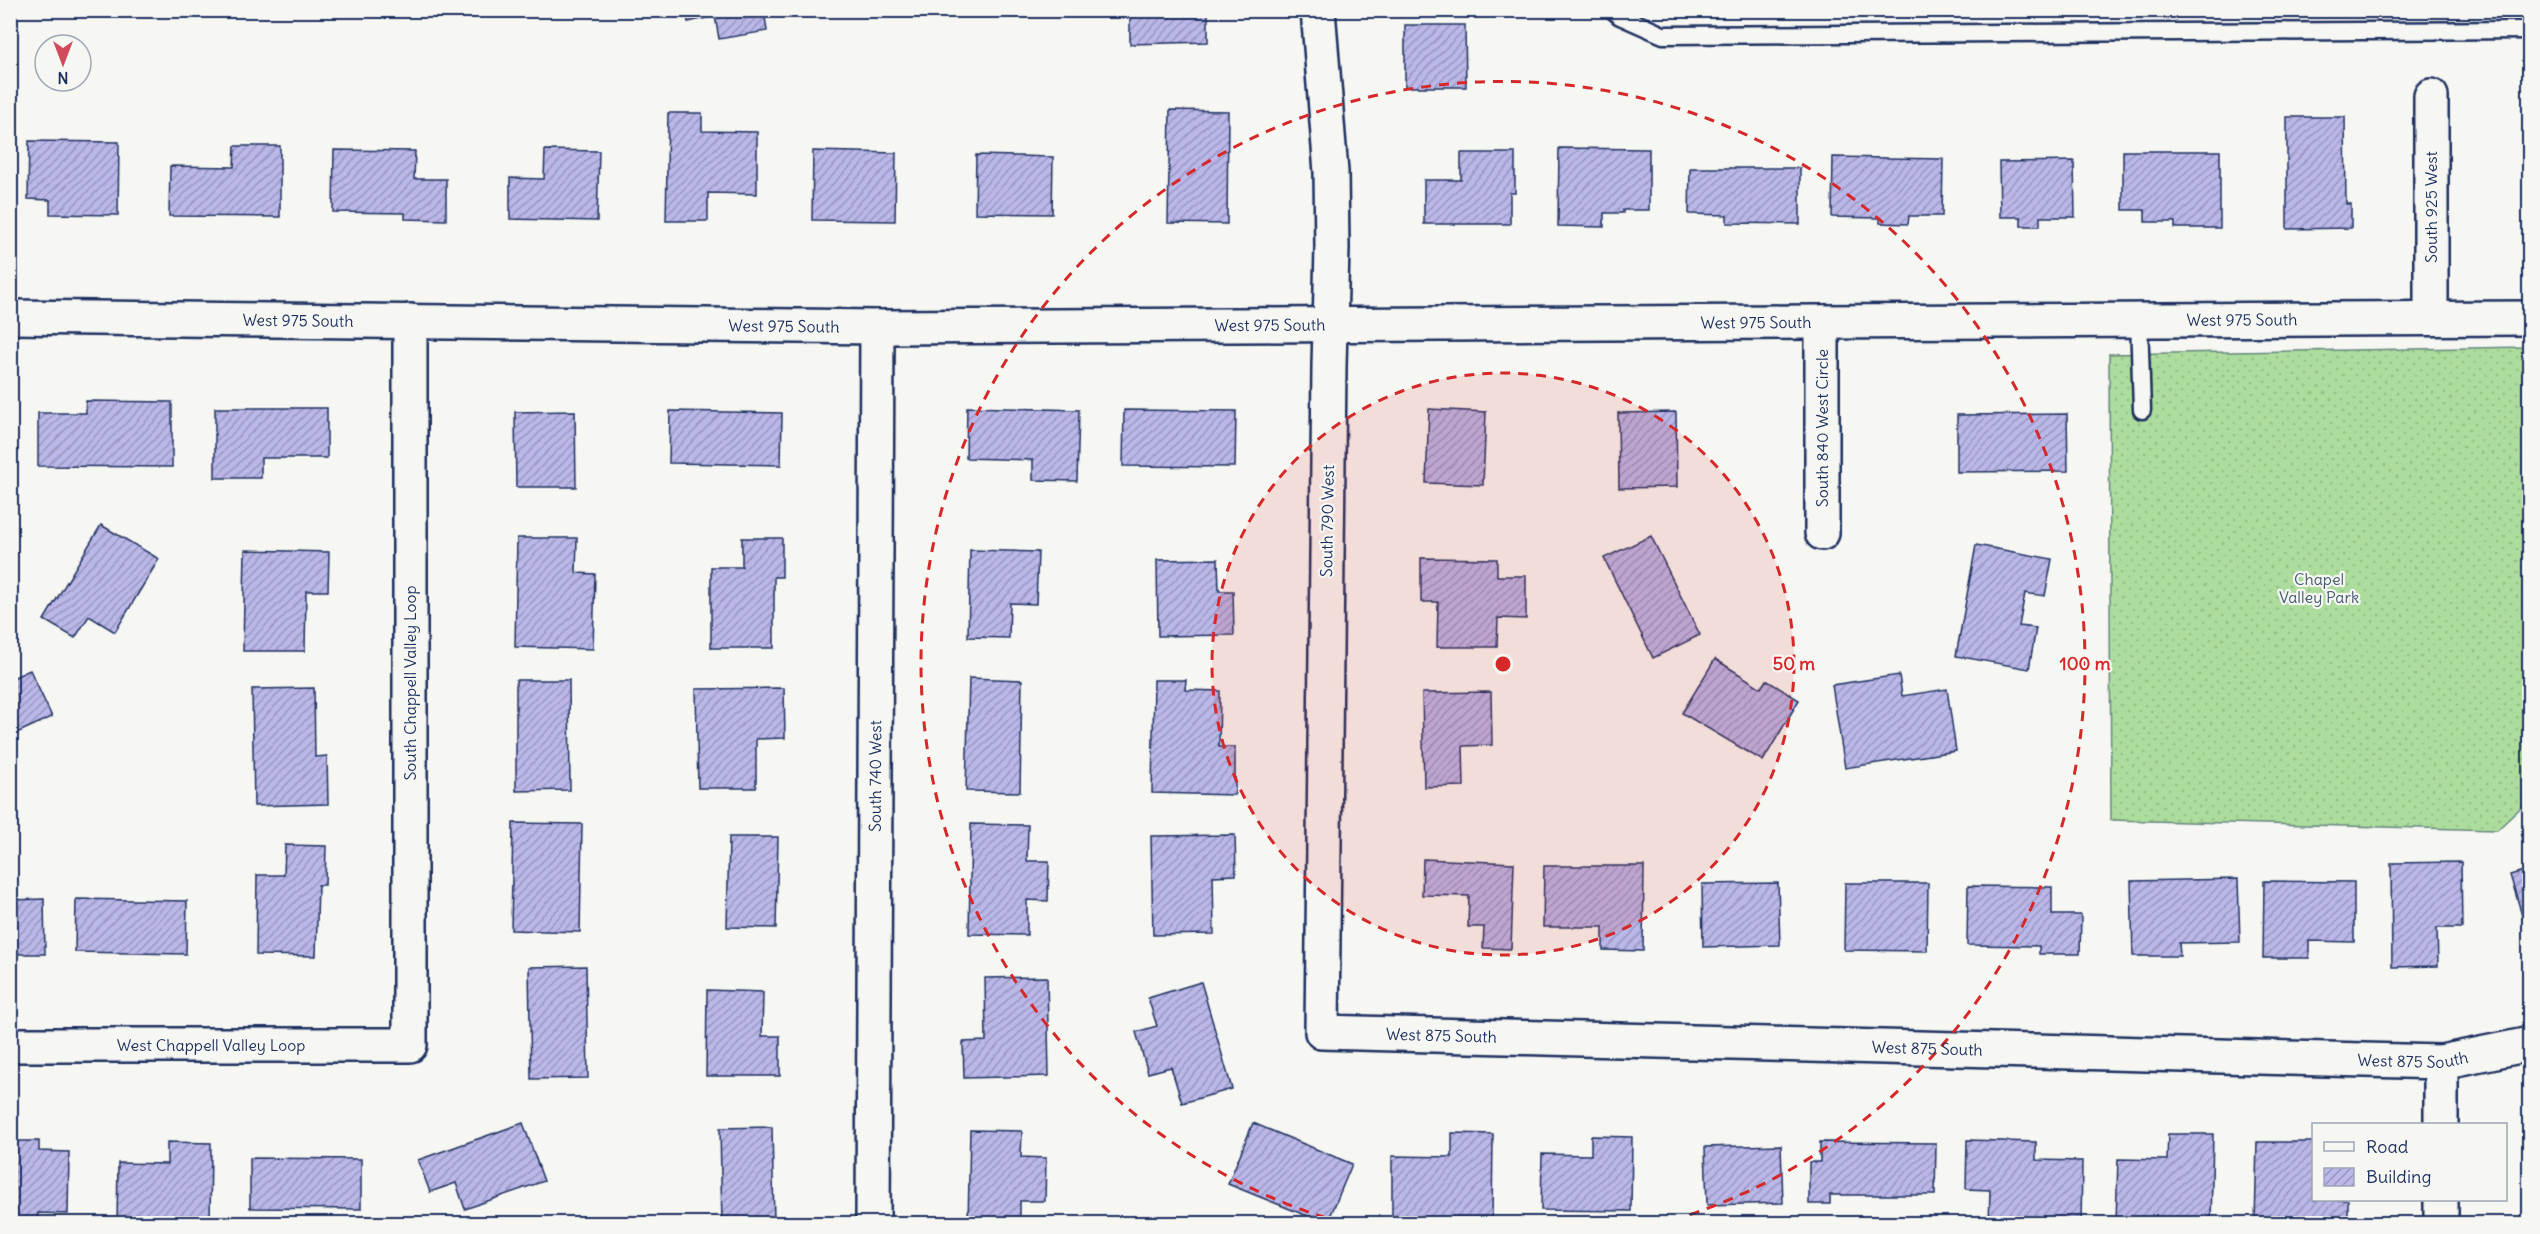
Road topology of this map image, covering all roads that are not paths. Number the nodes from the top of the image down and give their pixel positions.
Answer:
1 (1318, 10) edge
2 (1613, 10) edge
3 (2529, 30) edge
4 (2431, 96) dead end
5 (10, 317) edge
6 (2431, 318) junction
7 (2529, 318) edge
8 (2139, 320) junction
9 (410, 321) junction
10 (1822, 322) junction
11 (1330, 324) junction
12 (877, 327) junction
13 (2142, 410) dead end
14 (1822, 533) dead end
15 (1322, 1032) joint
16 (2529, 1044) edge
17 (10, 1045) edge
18 (410, 1045) joint
19 (2441, 1062) junction
20 (2441, 1123) edge
21 (2441, 1201) edge
22 (873, 1224) edge
23 (2441, 1224) edge

1 - 11 street, South 790 West
2 - 3 lane
4 - 6 street, South 925 West
5 - 9 street, West 975 South
6 - 7 street, West 975 South
6 - 8 street, West 975 South
8 - 10 street, West 975 South
8 - 13 lane
9 - 12 street, West 975 South
9 - 18 street, South Chappell Valley Loop
10 - 11 street, West 975 South
10 - 14 street, South 840 West Circle
11 - 12 street, West 975 South
11 - 15 street, South 790 West
12 - 22 street, South 740 West
15 - 19 street, West 875 South
16 - 19 street, West 875 South
17 - 18 street, West Chappell Valley Loop
19 - 20 street
21 - 23 street

